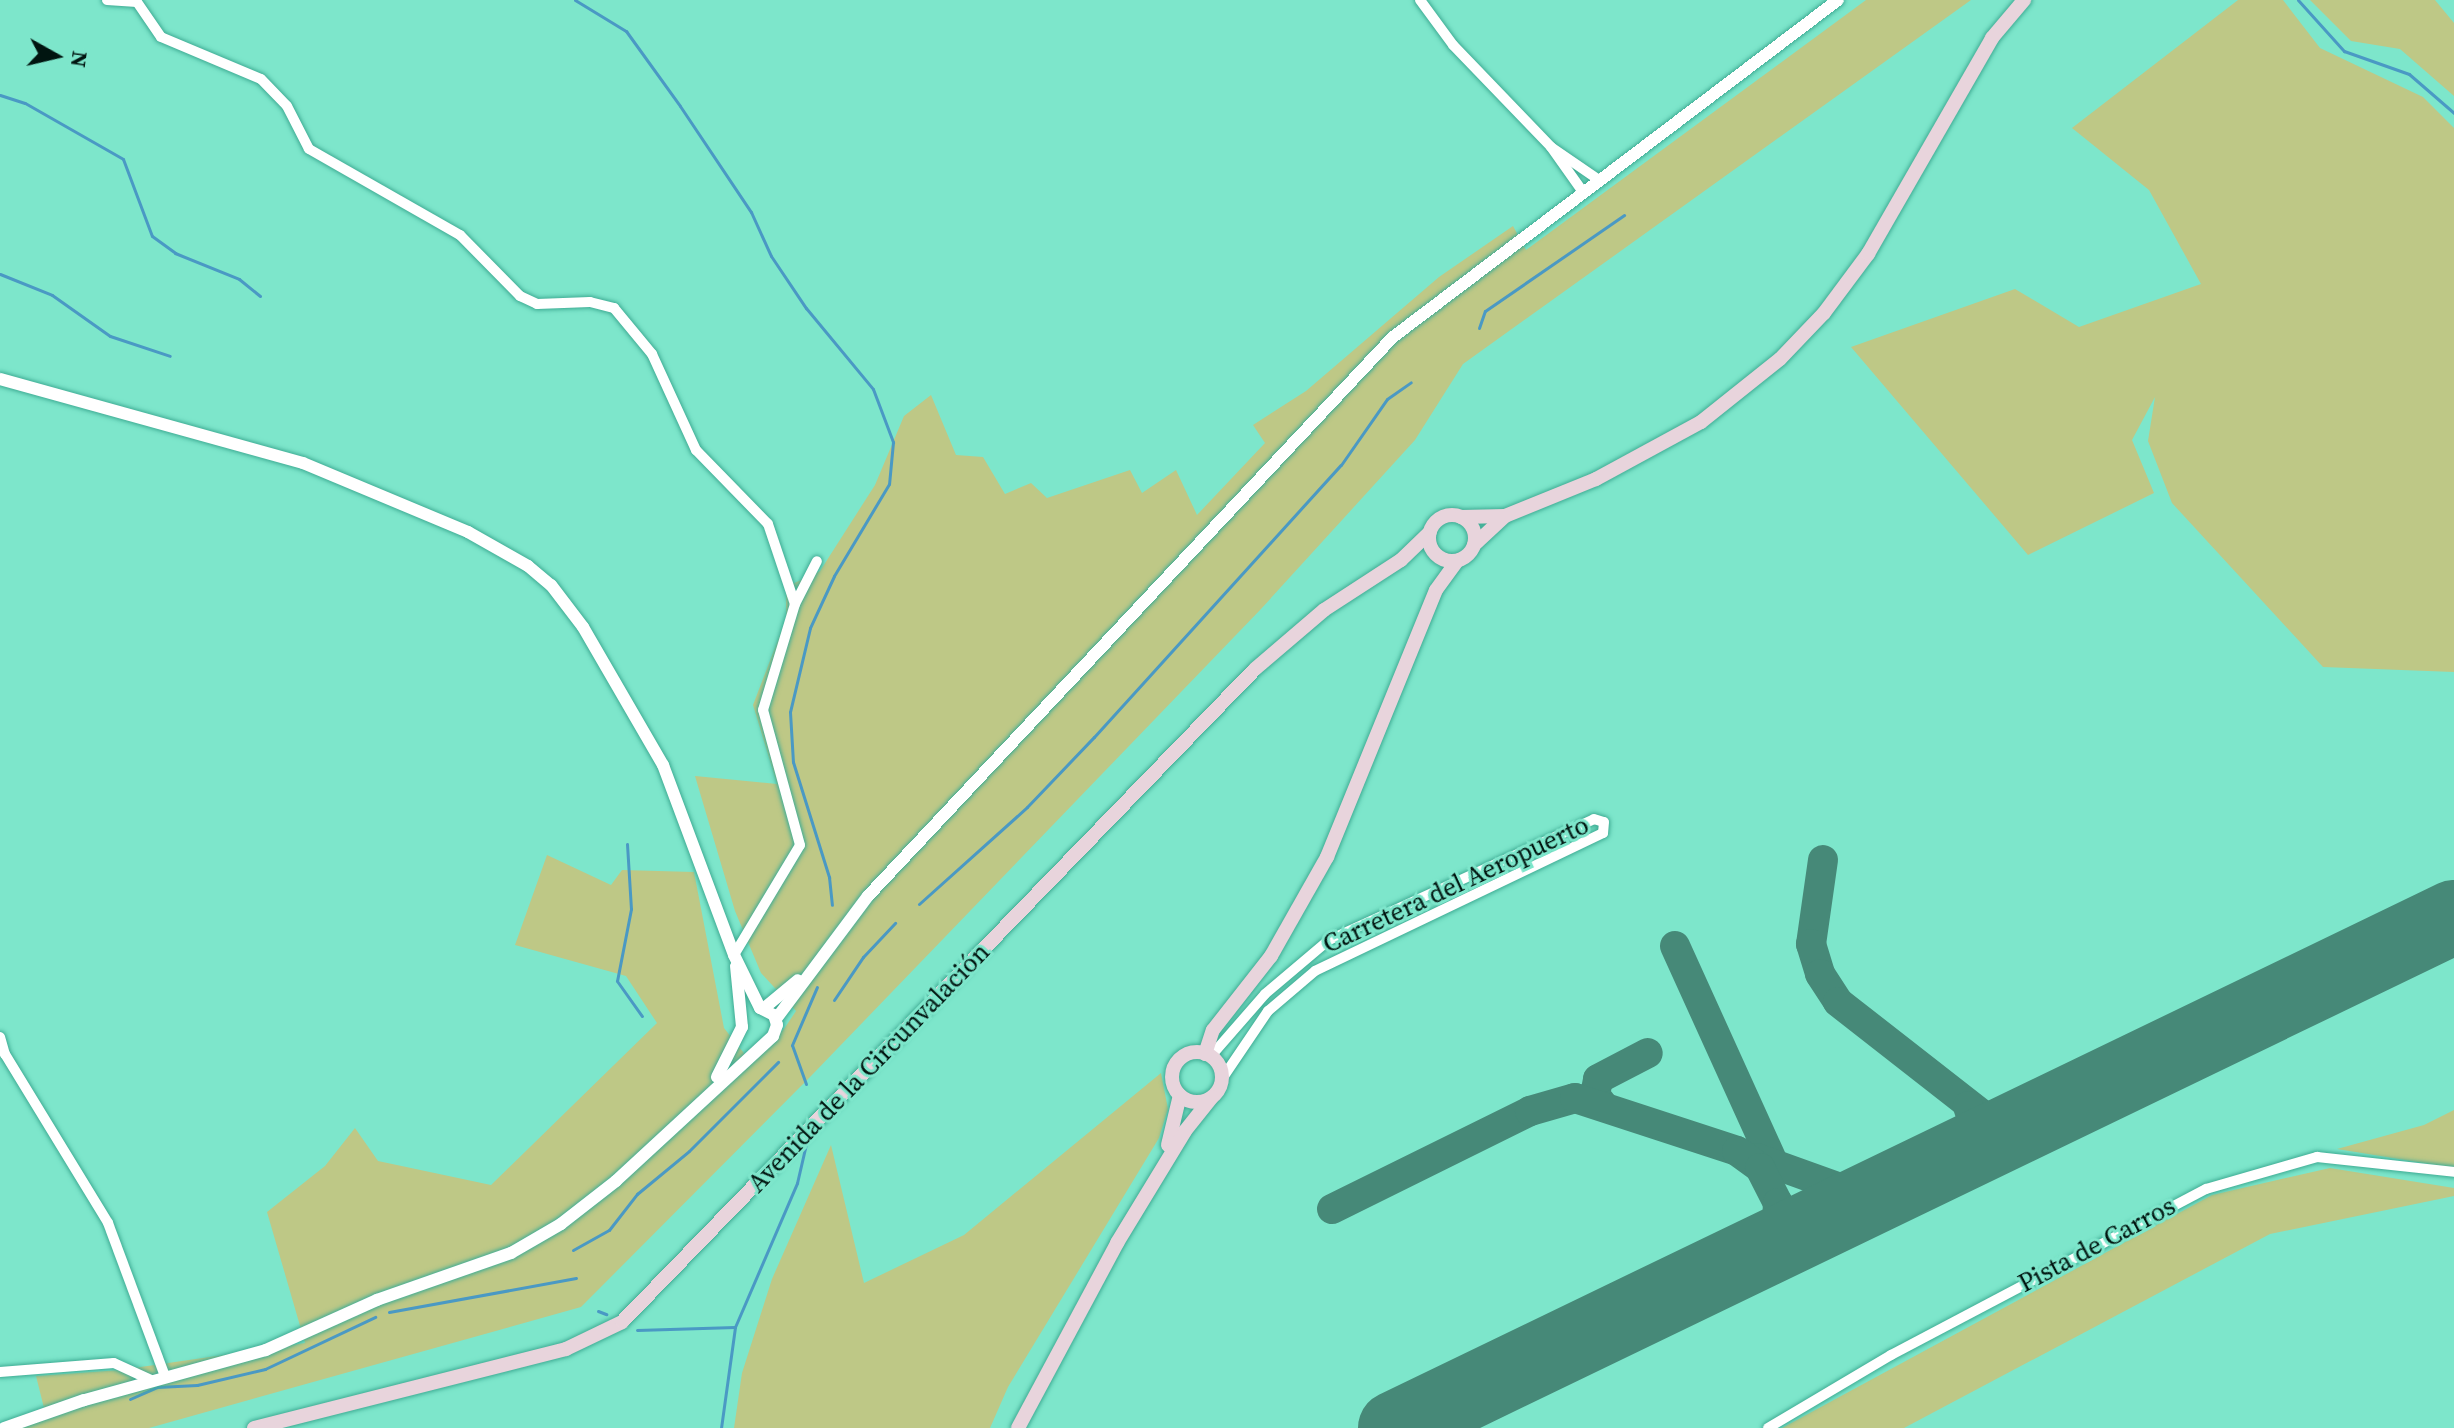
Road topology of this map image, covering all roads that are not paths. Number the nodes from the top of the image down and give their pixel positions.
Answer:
1 (107, 0) edge
2 (1420, 0) edge
3 (1838, 0) edge
4 (2024, 0) edge
5 (1551, 147) junction
6 (1599, 180) junction
7 (1583, 192) junction
8 (0, 379) edge
9 (1505, 516) junction
10 (1461, 517) junction
11 (1430, 532) junction
12 (1474, 545) junction
13 (1437, 555) junction
14 (1401, 560) junction
15 (817, 561) dead end
16 (1457, 561) junction
17 (1436, 590) junction
18 (795, 604) junction
19 (1529, 849) junction
20 (1537, 864) junction
21 (1448, 887) junction
22 (1454, 902) junction
23 (1368, 923) junction
24 (1375, 938) junction
25 (734, 955) junction
26 (814, 964) junction
27 (762, 1008) junction
28 (776, 1019) junction
29 (1218, 1023) junction
30 (743, 1024) junction
31 (0, 1037) edge
32 (764, 1042) junction
33 (1208, 1055) junction
34 (1184, 1056) junction
35 (1222, 1079) junction
36 (1180, 1095) junction
37 (703, 1096) junction
38 (1212, 1097) junction
39 (2454, 1172) edge
40 (1157, 1175) junction
41 (0, 1372) edge
42 (165, 1376) junction
43 (151, 1380) junction
44 (4, 1428) edge
45 (254, 1428) edge
46 (1018, 1428) edge
47 (1768, 1428) edge

1 - 18 street
2 - 5 street
3 - 6 street
4 - 9 main road
5 - 6 street
5 - 7 street
6 - 7 street
7 - 26 street
8 - 25 street
9 - 10 main road
9 - 12 main road
10 - 11 main road
10 - 12 main road
11 - 13 main road
11 - 14 main road
12 - 16 main road
13 - 14 main road
13 - 16 main road
13 - 17 main road, Carretera del Aeropuerto
14 - 45 main road, Avenida de la Circunvalación
15 - 18 street
16 - 17 main road, Carretera del Aeropuerto
17 - 29 main road, Carretera del Aeropuerto
18 - 25 street
19 - 20 street
19 - 20 street, Carretera del Aeropuerto
19 - 21 street, Carretera del Aeropuerto
20 - 22 street, Carretera del Aeropuerto
21 - 22 street
21 - 23 street, Carretera del Aeropuerto
22 - 24 street, Carretera del Aeropuerto
23 - 24 street
23 - 33 street, Carretera del Aeropuerto
24 - 35 street, Carretera del Aeropuerto
25 - 27 street
25 - 30 street
26 - 27 street
26 - 28 street
27 - 28 street
27 - 30 street
28 - 32 street
29 - 33 main road, Carretera del Aeropuerto
29 - 34 main road, Carretera del Aeropuerto
30 - 32 street
30 - 37 street
31 - 42 street
32 - 37 street
33 - 34 main road
33 - 35 main road
34 - 36 main road
35 - 38 main road
36 - 38 main road
36 - 40 main road
37 - 42 street
38 - 40 main road
39 - 47 street, Pista de Carros
40 - 46 main road
41 - 43 street
42 - 43 street
43 - 44 street

